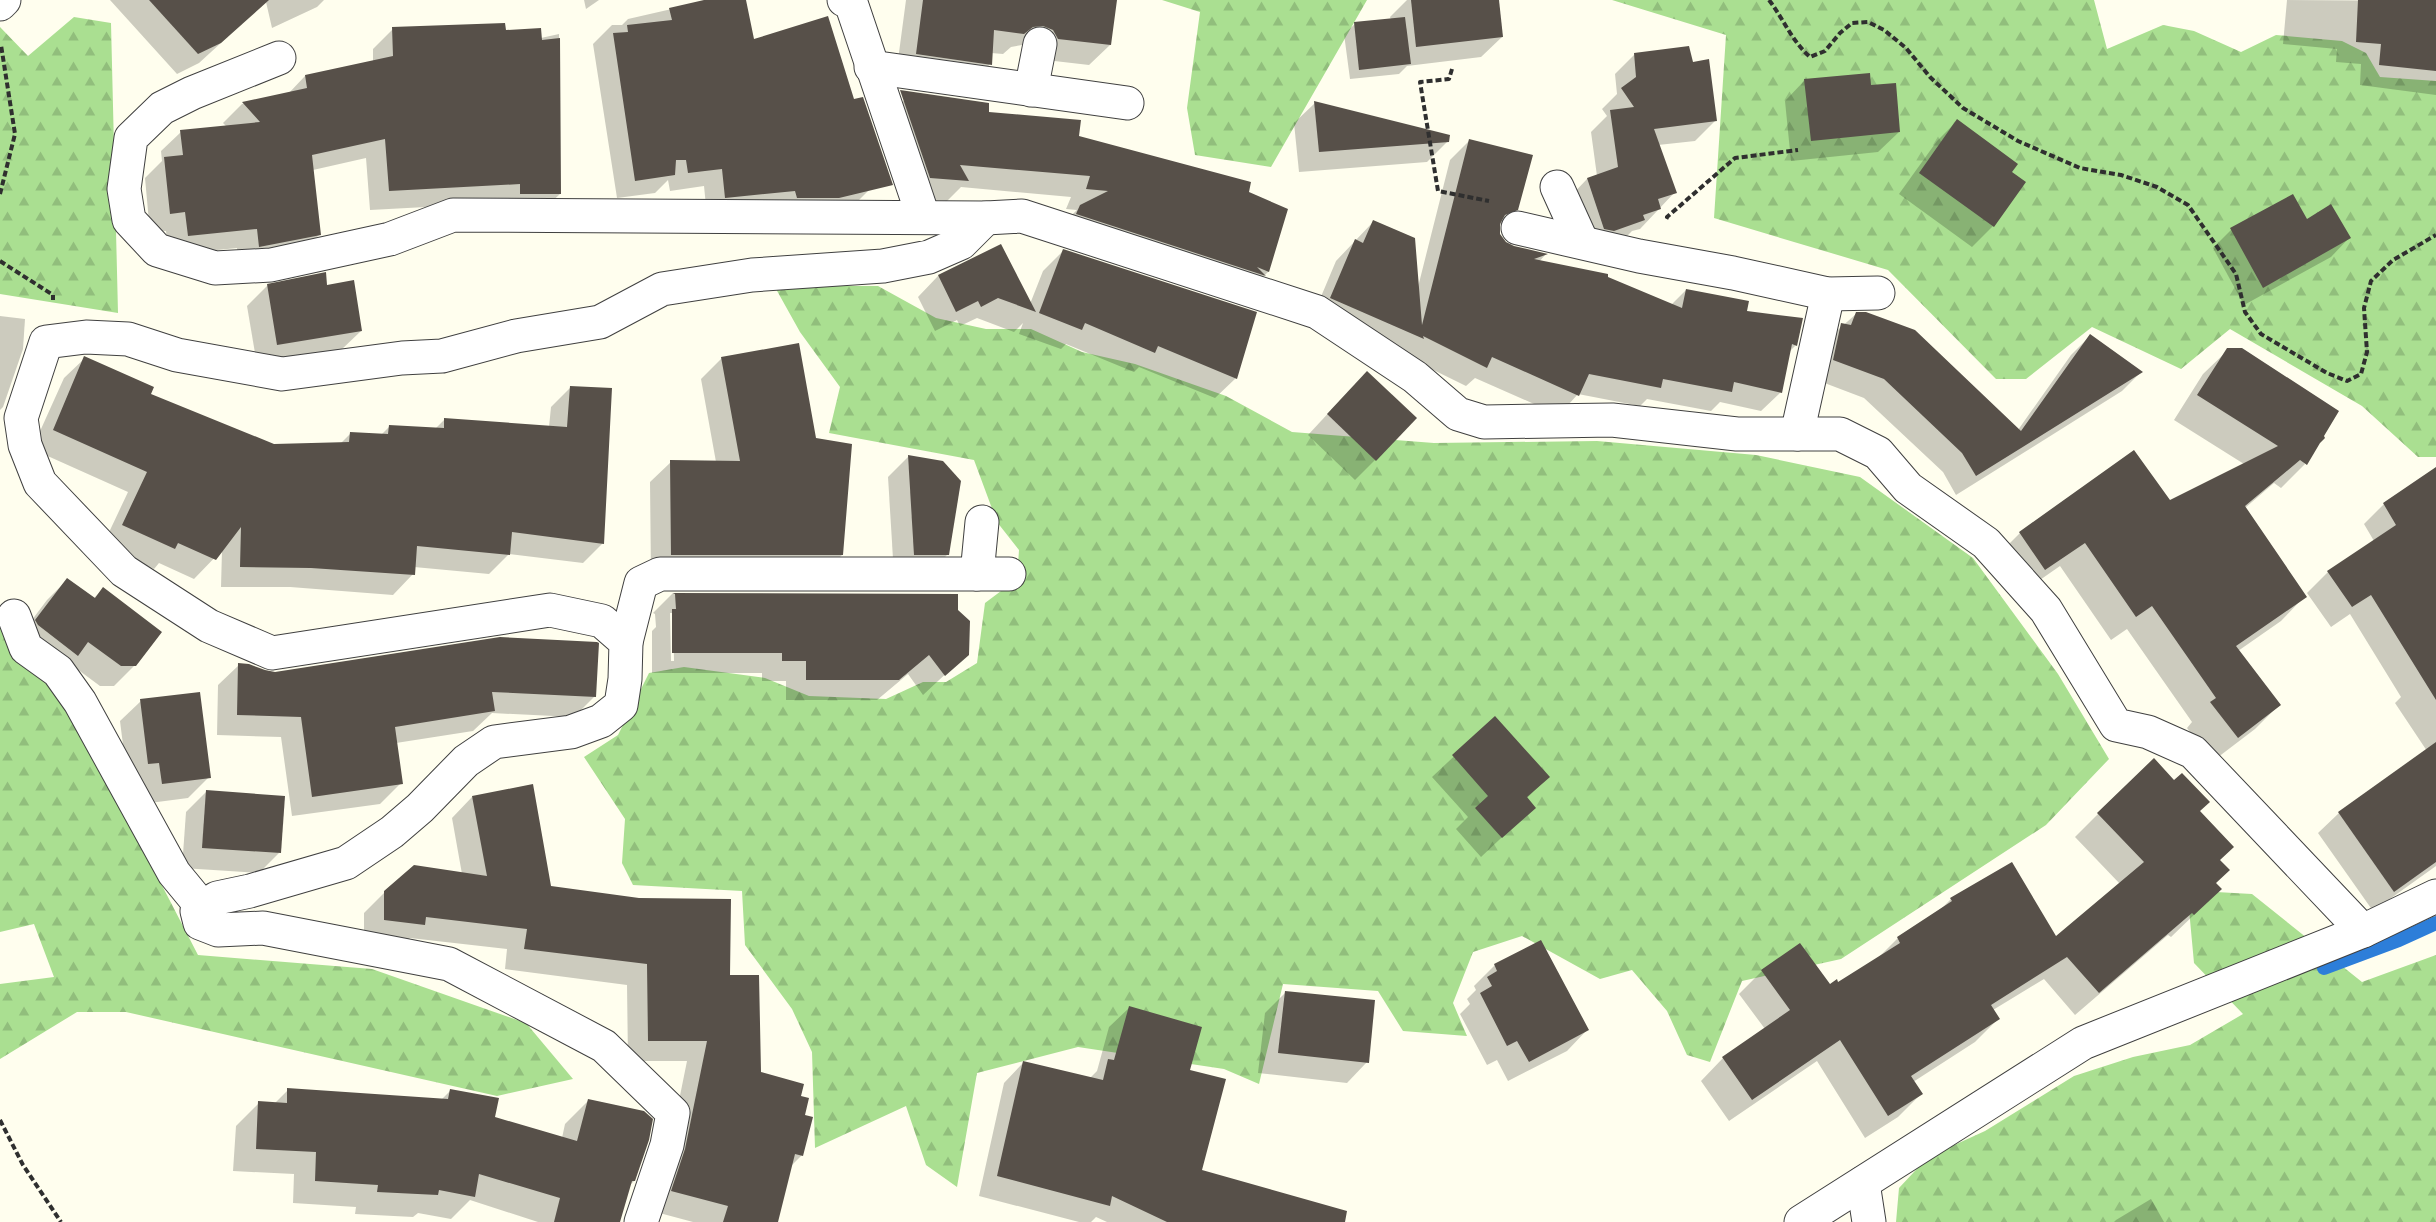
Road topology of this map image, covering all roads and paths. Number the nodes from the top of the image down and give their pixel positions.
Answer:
1 (4, 0) edge
2 (1770, 0) edge
3 (848, 2) edge
4 (0, 4) edge
5 (0, 41) edge
6 (1040, 44) dead end
7 (279, 58) dead end
8 (872, 66) junction
9 (1452, 69) dead end
10 (1031, 90) junction
11 (1127, 103) dead end
12 (1798, 150) dead end
13 (1557, 187) dead end
14 (0, 194) edge
15 (1496, 203) dead end
16 (923, 216) junction
17 (986, 218) junction
18 (1677, 222) dead end
19 (1518, 228) dead end
20 (2436, 235) edge
21 (1582, 242) junction
22 (0, 261) edge
23 (1878, 293) dead end
24 (1828, 294) junction
25 (46, 342) junction
26 (10, 417) edge
27 (1797, 434) junction
28 (982, 522) dead end
29 (977, 574) junction
30 (1009, 574) dead end
31 (14, 616) dead end
32 (626, 642) junction
33 (2436, 896) edge
34 (202, 907) junction
35 (2363, 931) junction
36 (0, 1120) edge
37 (1863, 1183) junction
38 (61, 1222) edge
39 (640, 1222) edge
40 (1801, 1222) edge
41 (1869, 1222) edge

1 - 4 street
2 - 20 path
3 - 8 street
5 - 14 path
6 - 10 street
7 - 16 street
8 - 10 street
8 - 16 street
9 - 15 path
10 - 11 street
12 - 18 path
13 - 21 street
16 - 17 street
17 - 25 street
17 - 27 street
19 - 21 street
21 - 24 street
22 - 25 path
23 - 24 street
24 - 27 street
25 - 26 street
26 - 32 street
27 - 35 street
28 - 29 street
29 - 30 street
29 - 32 street
31 - 34 street
32 - 34 street
33 - 35 street
34 - 39 street
35 - 37 street
36 - 38 path
37 - 40 street
37 - 41 street

